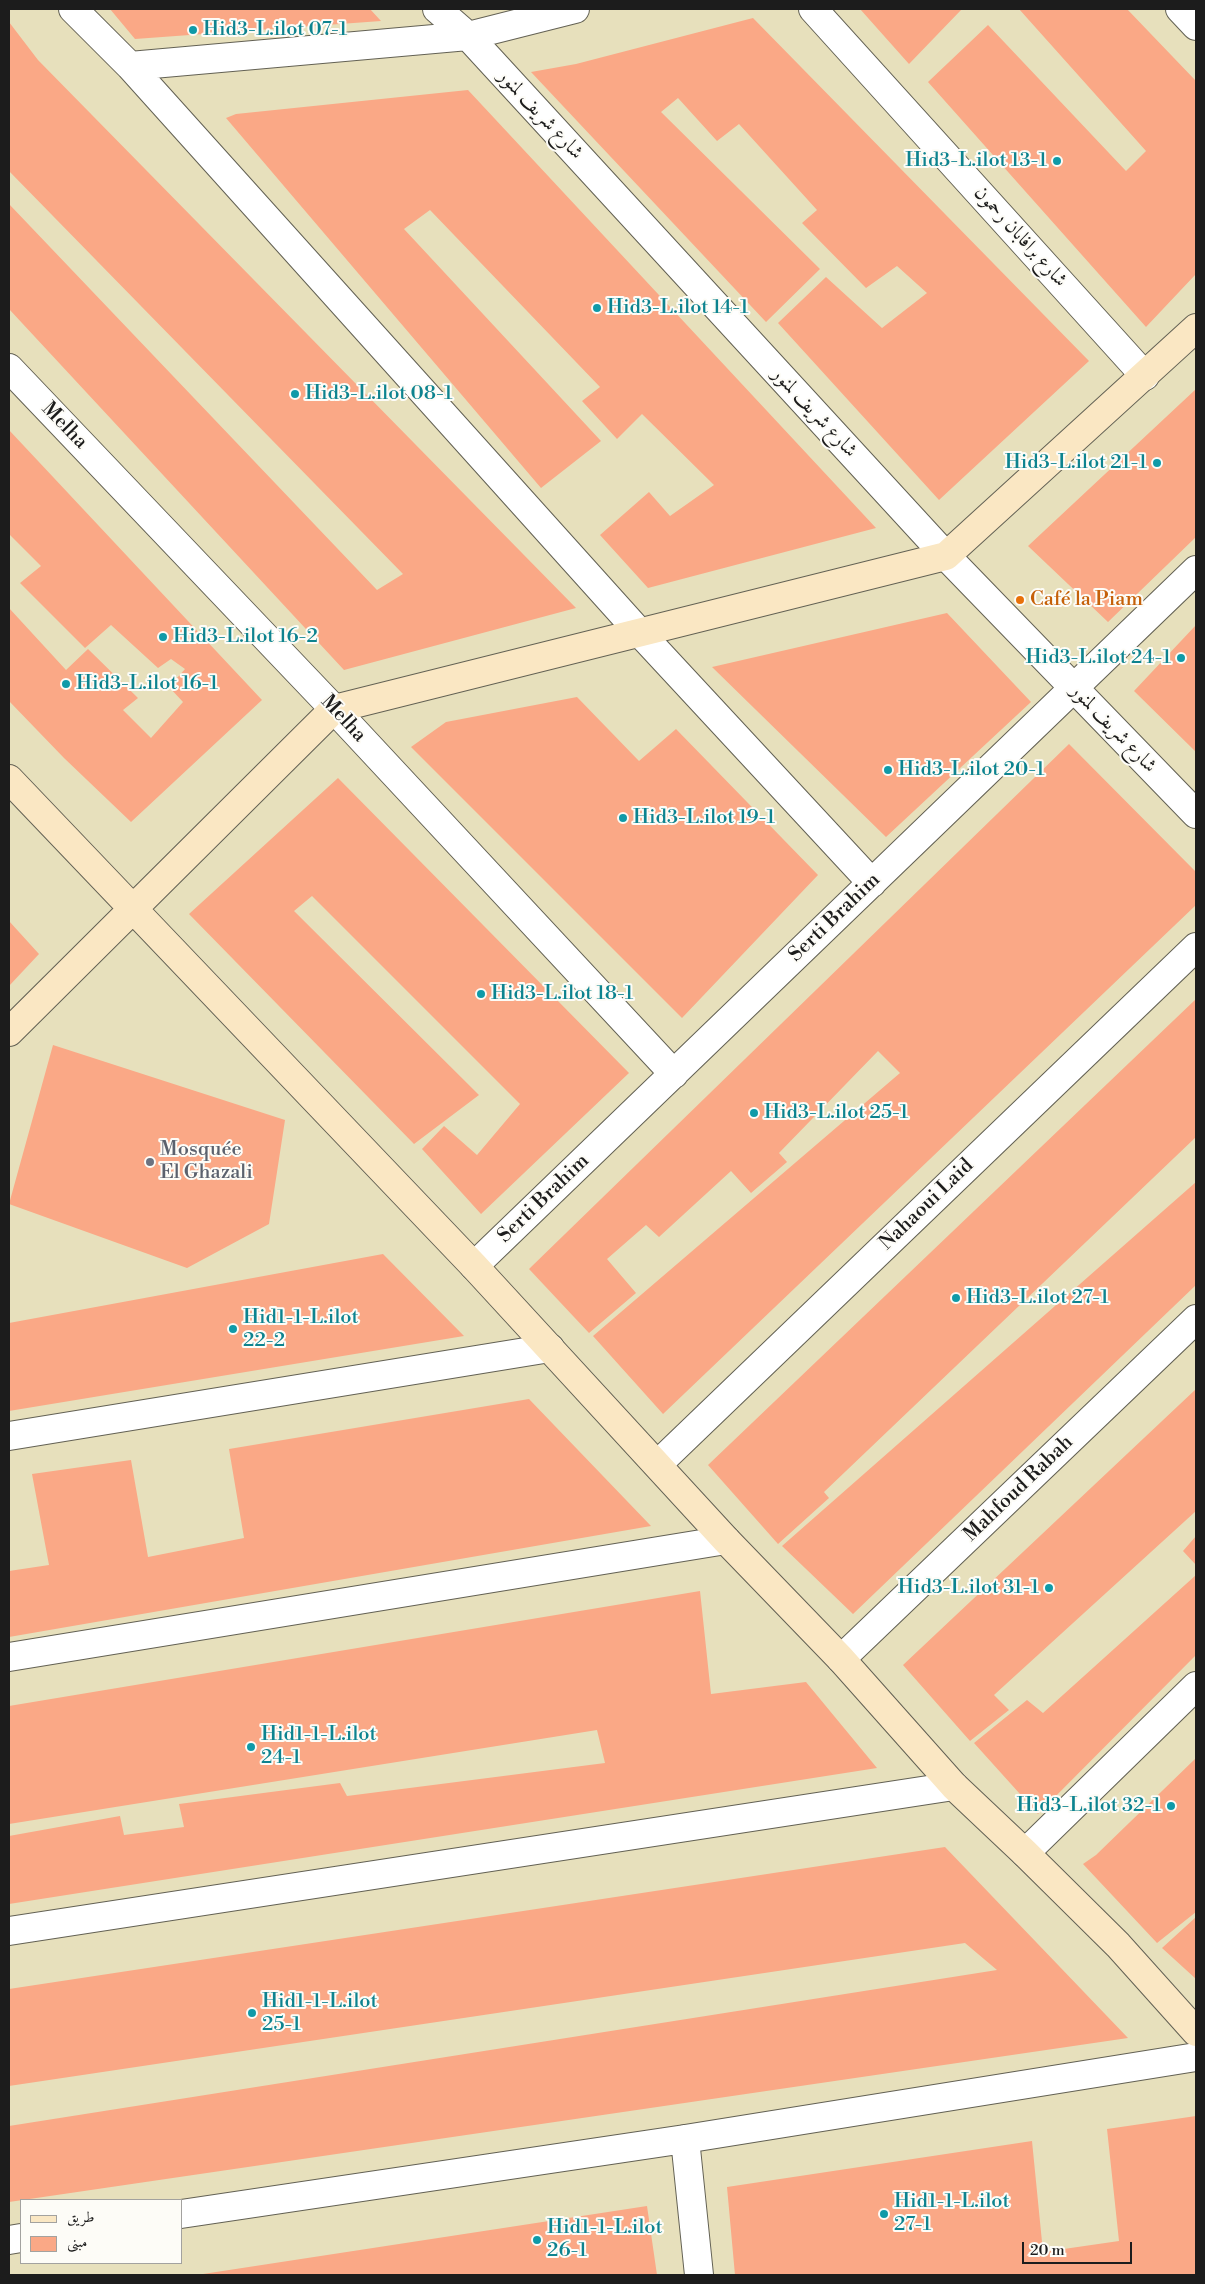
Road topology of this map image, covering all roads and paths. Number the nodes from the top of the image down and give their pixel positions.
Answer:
1 (73, 9) edge
2 (437, 9) edge
3 (575, 9) edge
4 (813, 9) edge
5 (1180, 9) edge
6 (1196, 26) edge
7 (468, 36) junction
8 (130, 66) junction
9 (1196, 328) edge
10 (9, 368) edge
11 (1145, 376) junction
12 (946, 556) junction
13 (1196, 570) edge
14 (640, 633) junction
15 (1073, 688) junction
16 (334, 708) junction
17 (9, 779) edge
18 (1196, 814) edge
19 (872, 883) junction
20 (133, 908) junction
21 (1196, 947) edge
22 (9, 1032) edge
23 (674, 1074) junction
24 (474, 1266) junction
25 (1196, 1319) edge
26 (550, 1348) junction
27 (9, 1436) edge
28 (658, 1464) junction
29 (726, 1540) junction
30 (9, 1658) edge
31 (841, 1659) junction
32 (1196, 1686) edge
33 (954, 1786) junction
34 (1025, 1853) junction
35 (9, 1931) edge
36 (1196, 2032) edge
37 (1196, 2057) edge
38 (685, 2140) junction
39 (182, 2214) edge
40 (699, 2275) edge

1 - 8 street
2 - 7 street, شارع شريف لمنور
3 - 7 street
4 - 11 street, شارع برافابان رحمون
5 - 6 street
7 - 8 street
7 - 12 street, شارع شريف لمنور
8 - 14 street
9 - 11 street
10 - 16 street, Melha
11 - 12 street
12 - 14 street
12 - 15 street, شارع شريف لمنور
13 - 15 street, Serti Brahim
14 - 16 street
14 - 19 street
15 - 18 street, شارع شريف لمنور
15 - 19 street, Serti Brahim
16 - 20 street
16 - 23 street, Melha
17 - 20 street
19 - 23 street, Serti Brahim
20 - 22 street
20 - 24 street
21 - 28 street, Nahaoui Laid
23 - 24 street, Serti Brahim
24 - 26 street
25 - 31 street, Mahfoud Rabah
26 - 27 street
26 - 28 street
28 - 29 street
29 - 30 street
29 - 31 street
31 - 33 street
32 - 34 street
33 - 34 street
33 - 35 street
34 - 36 street
37 - 38 street
38 - 39 street
38 - 40 street

